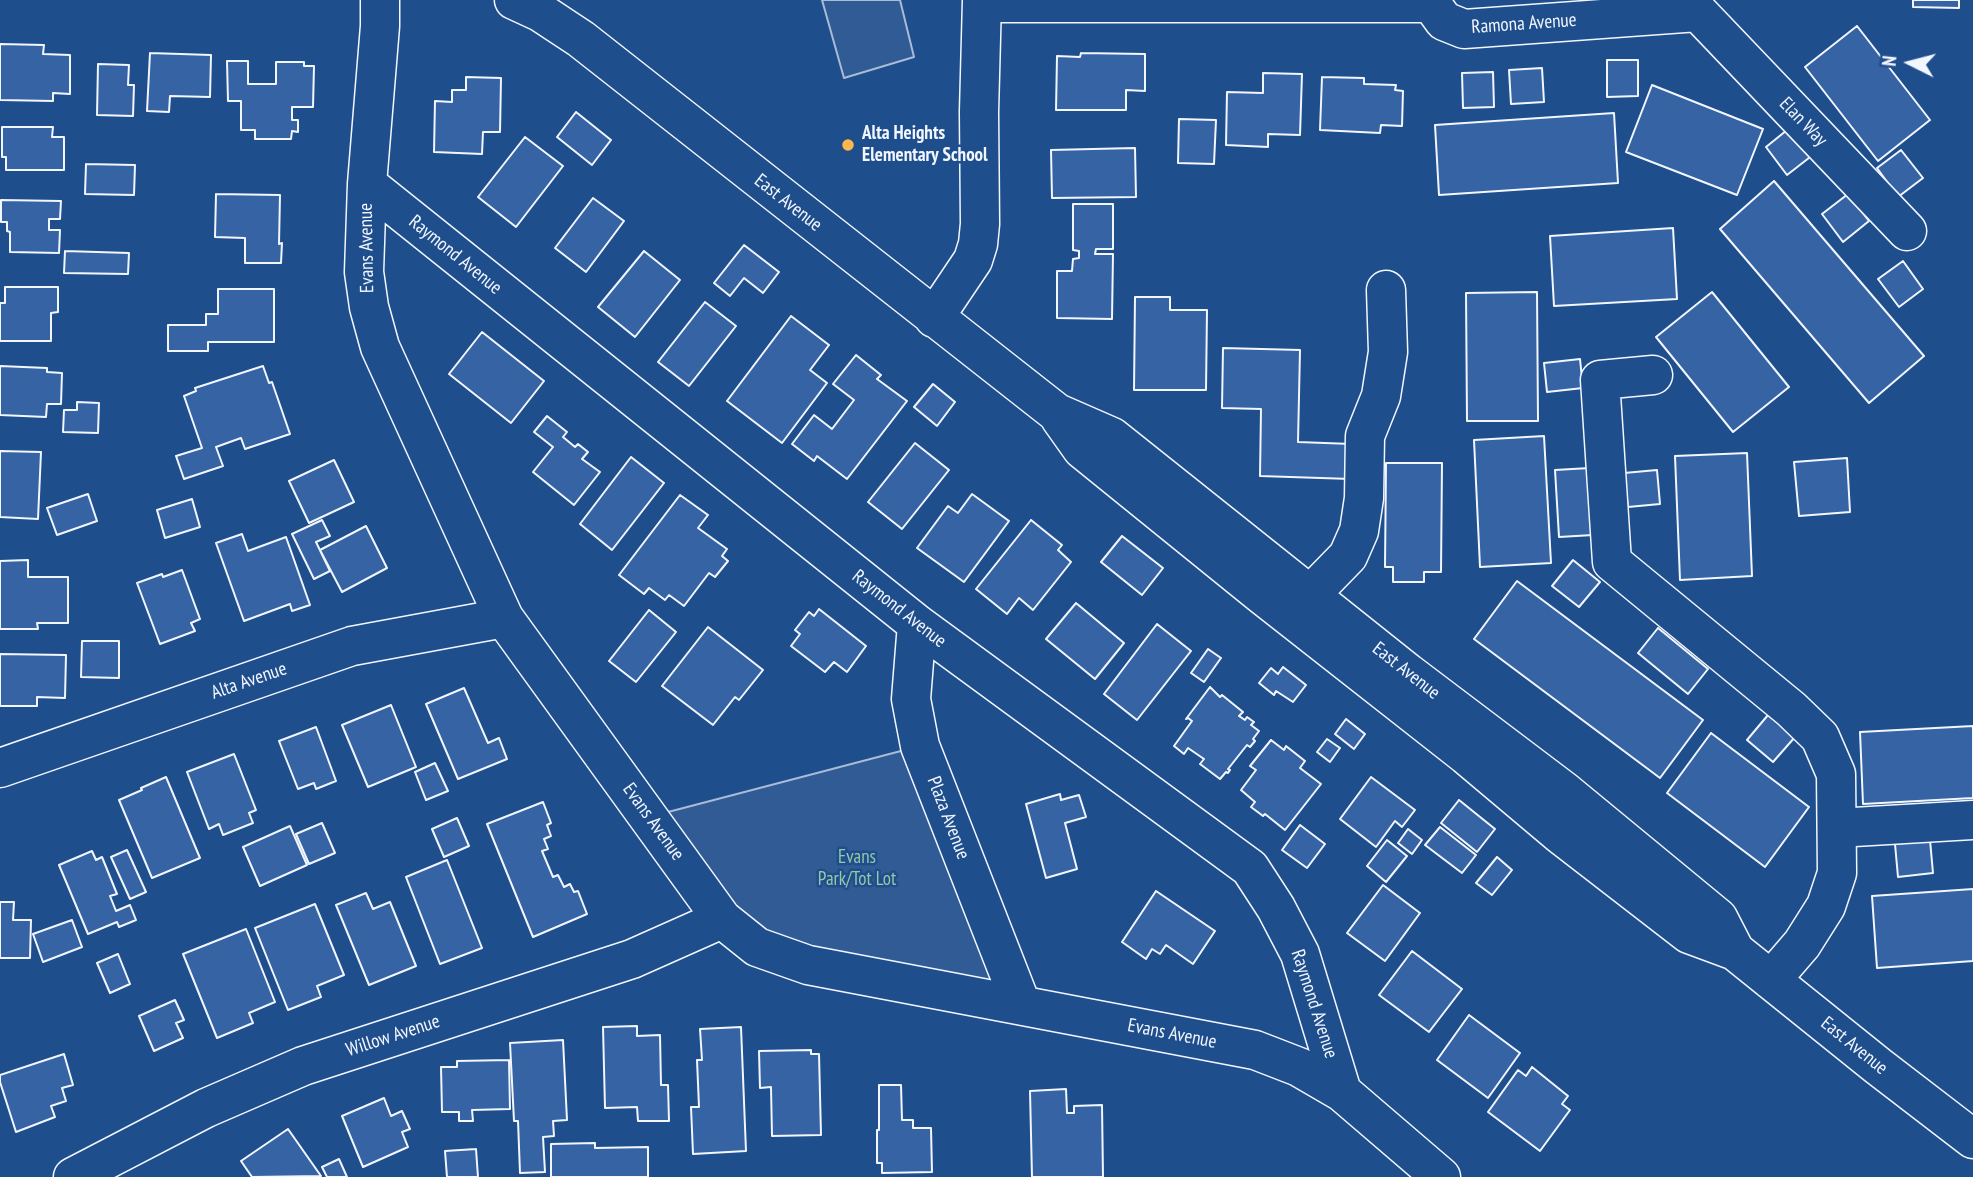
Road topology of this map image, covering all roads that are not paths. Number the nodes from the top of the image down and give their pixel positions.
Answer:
1 (380, 0) edge
2 (514, 0) edge
3 (982, 1) edge
4 (1431, 2) edge
5 (1698, 6) edge
6 (367, 184) junction
7 (1907, 231) dead end
8 (1386, 290) dead end
9 (934, 318) junction
10 (1653, 375) dead end
11 (1057, 413) junction
12 (1310, 595) junction
13 (504, 618) junction
14 (917, 624) junction
15 (0, 768) edge
16 (1973, 820) edge
17 (1837, 828) junction
18 (723, 919) junction
19 (1735, 951) junction
20 (1771, 980) junction
21 (1021, 1004) junction
22 (1342, 1092) junction
23 (1973, 1139) edge
24 (73, 1177) edge
25 (1441, 1177) edge

1 - 6 street, Evans Avenue
2 - 9 street, East Avenue
3 - 4 street, Ramona Avenue
3 - 9 street
4 - 5 street, Ramona Avenue
5 - 7 street, Elan Way
6 - 13 street, Evans Avenue
6 - 14 street, Raymond Avenue
8 - 12 street
9 - 11 street, East Avenue
10 - 17 street
11 - 12 street, East Avenue
11 - 19 street, East Avenue
12 - 19 street, East Avenue
13 - 15 street, Alta Avenue
13 - 18 street, Evans Avenue
14 - 21 street, Plaza Avenue
14 - 22 street, Raymond Avenue
16 - 17 street
17 - 20 street
18 - 21 street, Evans Avenue
18 - 24 street, Willow Avenue
19 - 20 street, East Avenue
20 - 23 street, East Avenue
21 - 22 street, Evans Avenue
22 - 25 street, Evans Avenue

